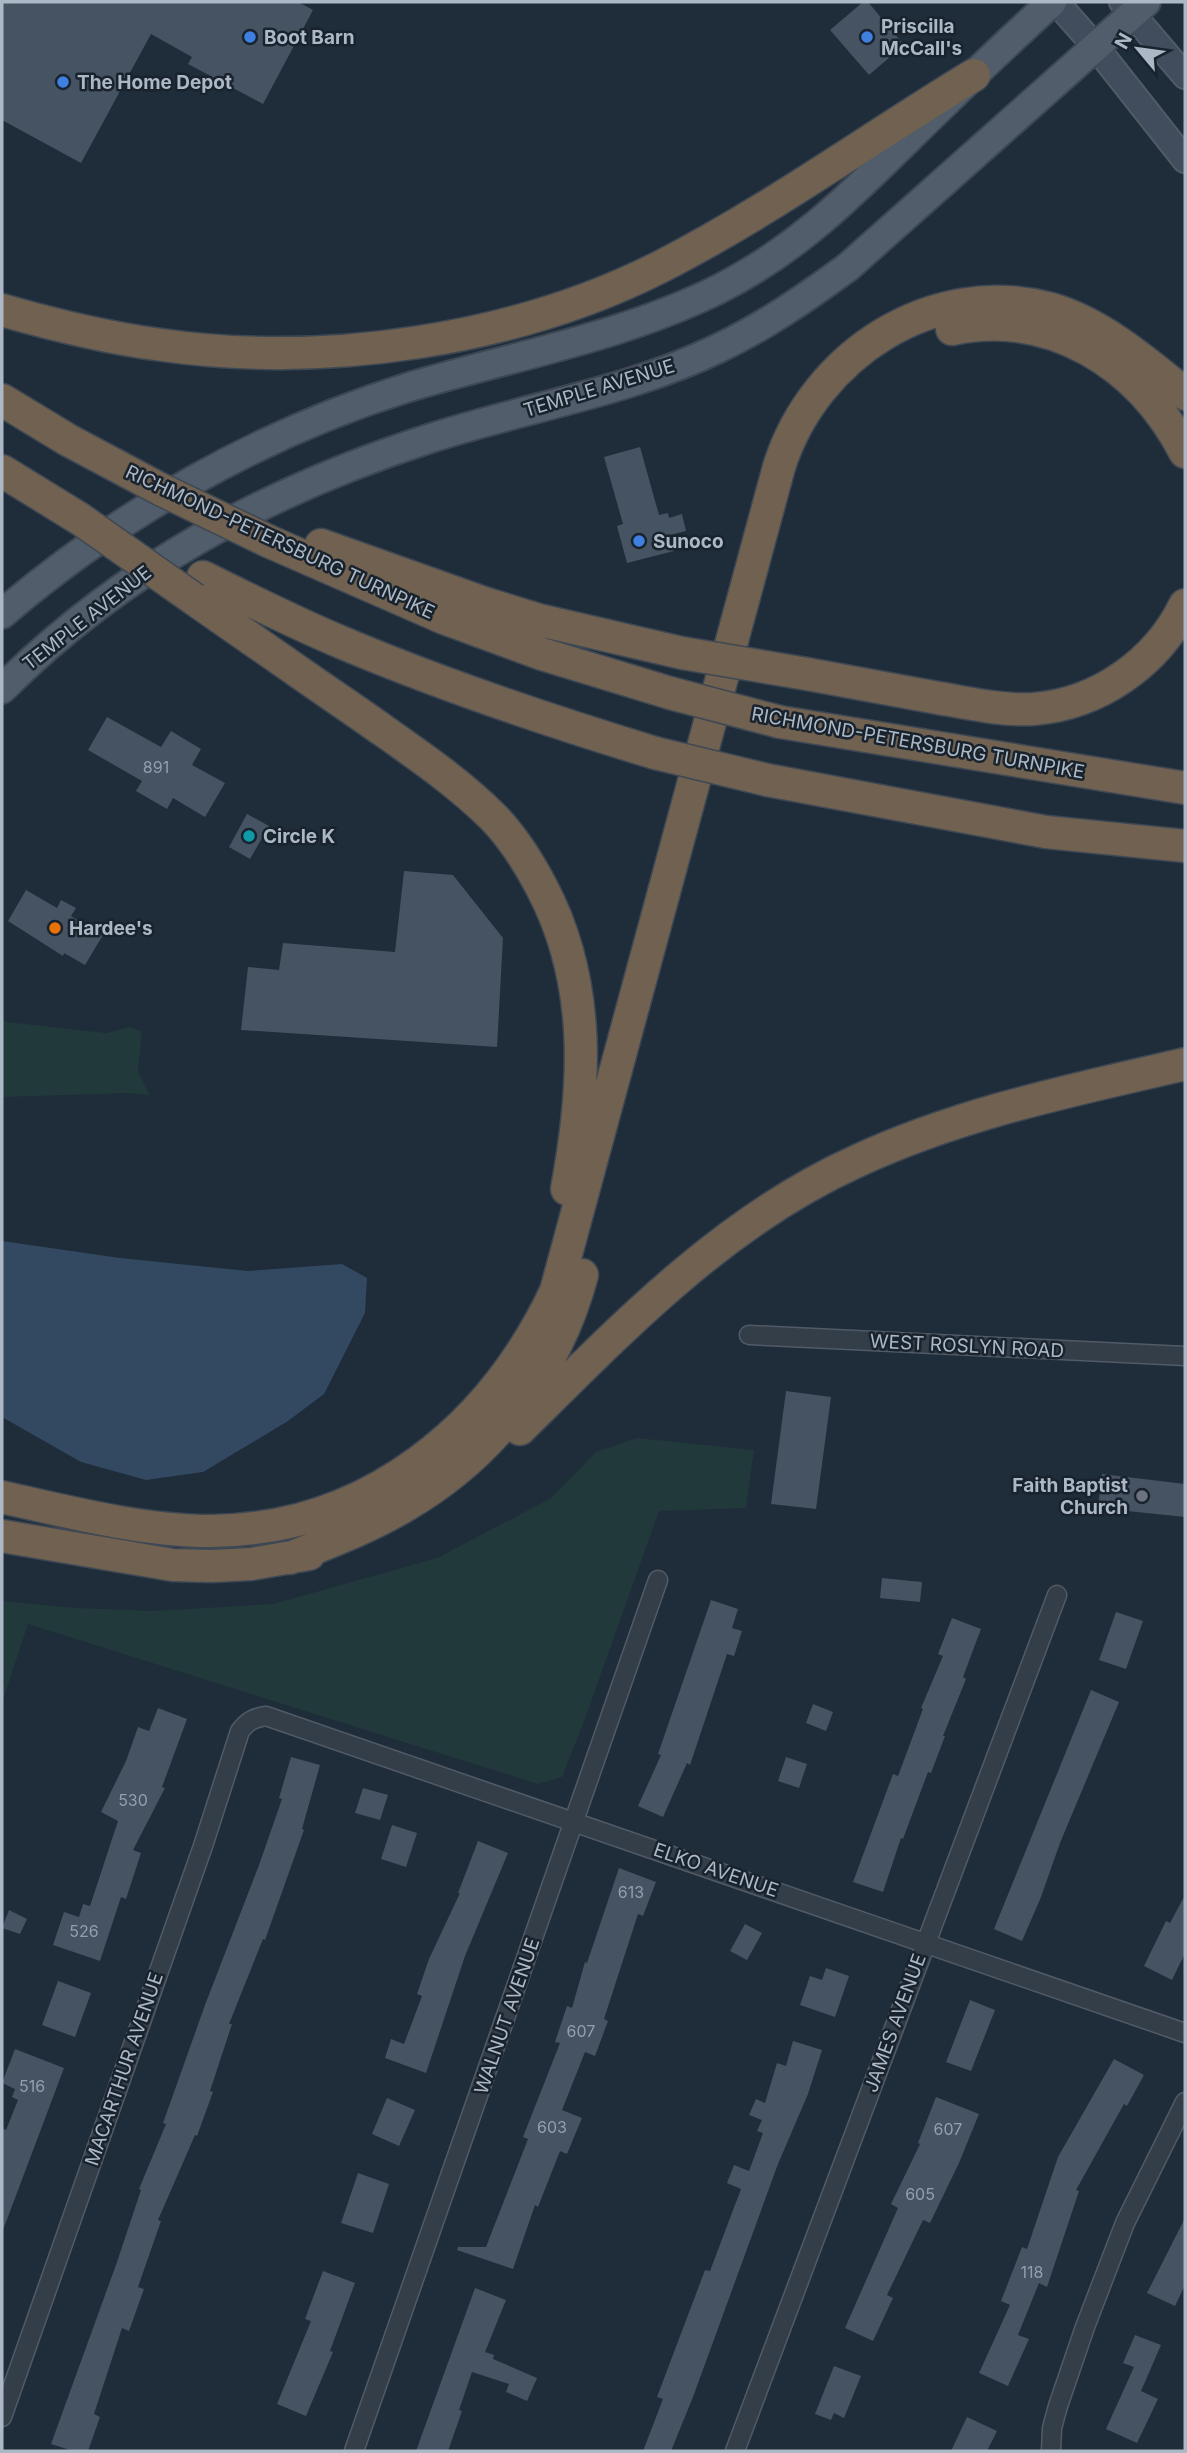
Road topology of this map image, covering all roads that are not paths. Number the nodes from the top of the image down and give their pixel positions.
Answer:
1 (1054, 2) edge
2 (1133, 6) edge
3 (1095, 46) junction
4 (974, 75) junction
5 (1185, 76) edge
6 (1185, 160) edge
7 (2, 310) edge
8 (1185, 394) edge
9 (2, 400) edge
10 (1185, 452) edge
11 (2, 471) edge
12 (276, 536) junction
13 (198, 588) junction
14 (1185, 605) edge
15 (2, 614) edge
16 (2, 689) edge
17 (1185, 789) edge
18 (1185, 846) edge
19 (1185, 1064) edge
20 (749, 1335) dead end
21 (1185, 1356) edge
22 (503, 1379) junction
23 (2, 1497) edge
24 (2, 1536) edge
25 (290, 1558) junction
26 (658, 1580) dead end
27 (1057, 1595) dead end
28 (247, 1722) joint
29 (575, 1821) junction
30 (925, 1943) junction
31 (1185, 2033) edge
32 (1185, 2102) edge
33 (2, 2417) edge
34 (354, 2451) edge
35 (735, 2451) edge
36 (1051, 2451) edge

1 - 3 main road
1 - 4 main road
2 - 3 main road, TEMPLE AVENUE
2 - 5 main road
3 - 6 main road
3 - 16 main road, TEMPLE AVENUE
4 - 7 highway
4 - 15 main road
8 - 22 highway
9 - 12 highway, RICHMOND-PETERSBURG TURNPIKE, bridge
10 - 25 highway
11 - 13 highway, bridge
12 - 14 highway, bridge
12 - 17 highway, RICHMOND-PETERSBURG TURNPIKE, bridge
13 - 18 highway, bridge
13 - 22 highway
19 - 25 highway
20 - 21 street, WEST ROSLYN ROAD
22 - 23 highway
24 - 25 highway
26 - 29 street, WALNUT AVENUE
27 - 30 street, JAMES AVENUE
28 - 29 street, ELKO AVENUE
28 - 33 street, MACARTHUR AVENUE
29 - 30 street, ELKO AVENUE
29 - 34 street, WALNUT AVENUE
30 - 31 street, ELKO AVENUE
30 - 35 street, JAMES AVENUE
32 - 36 street

